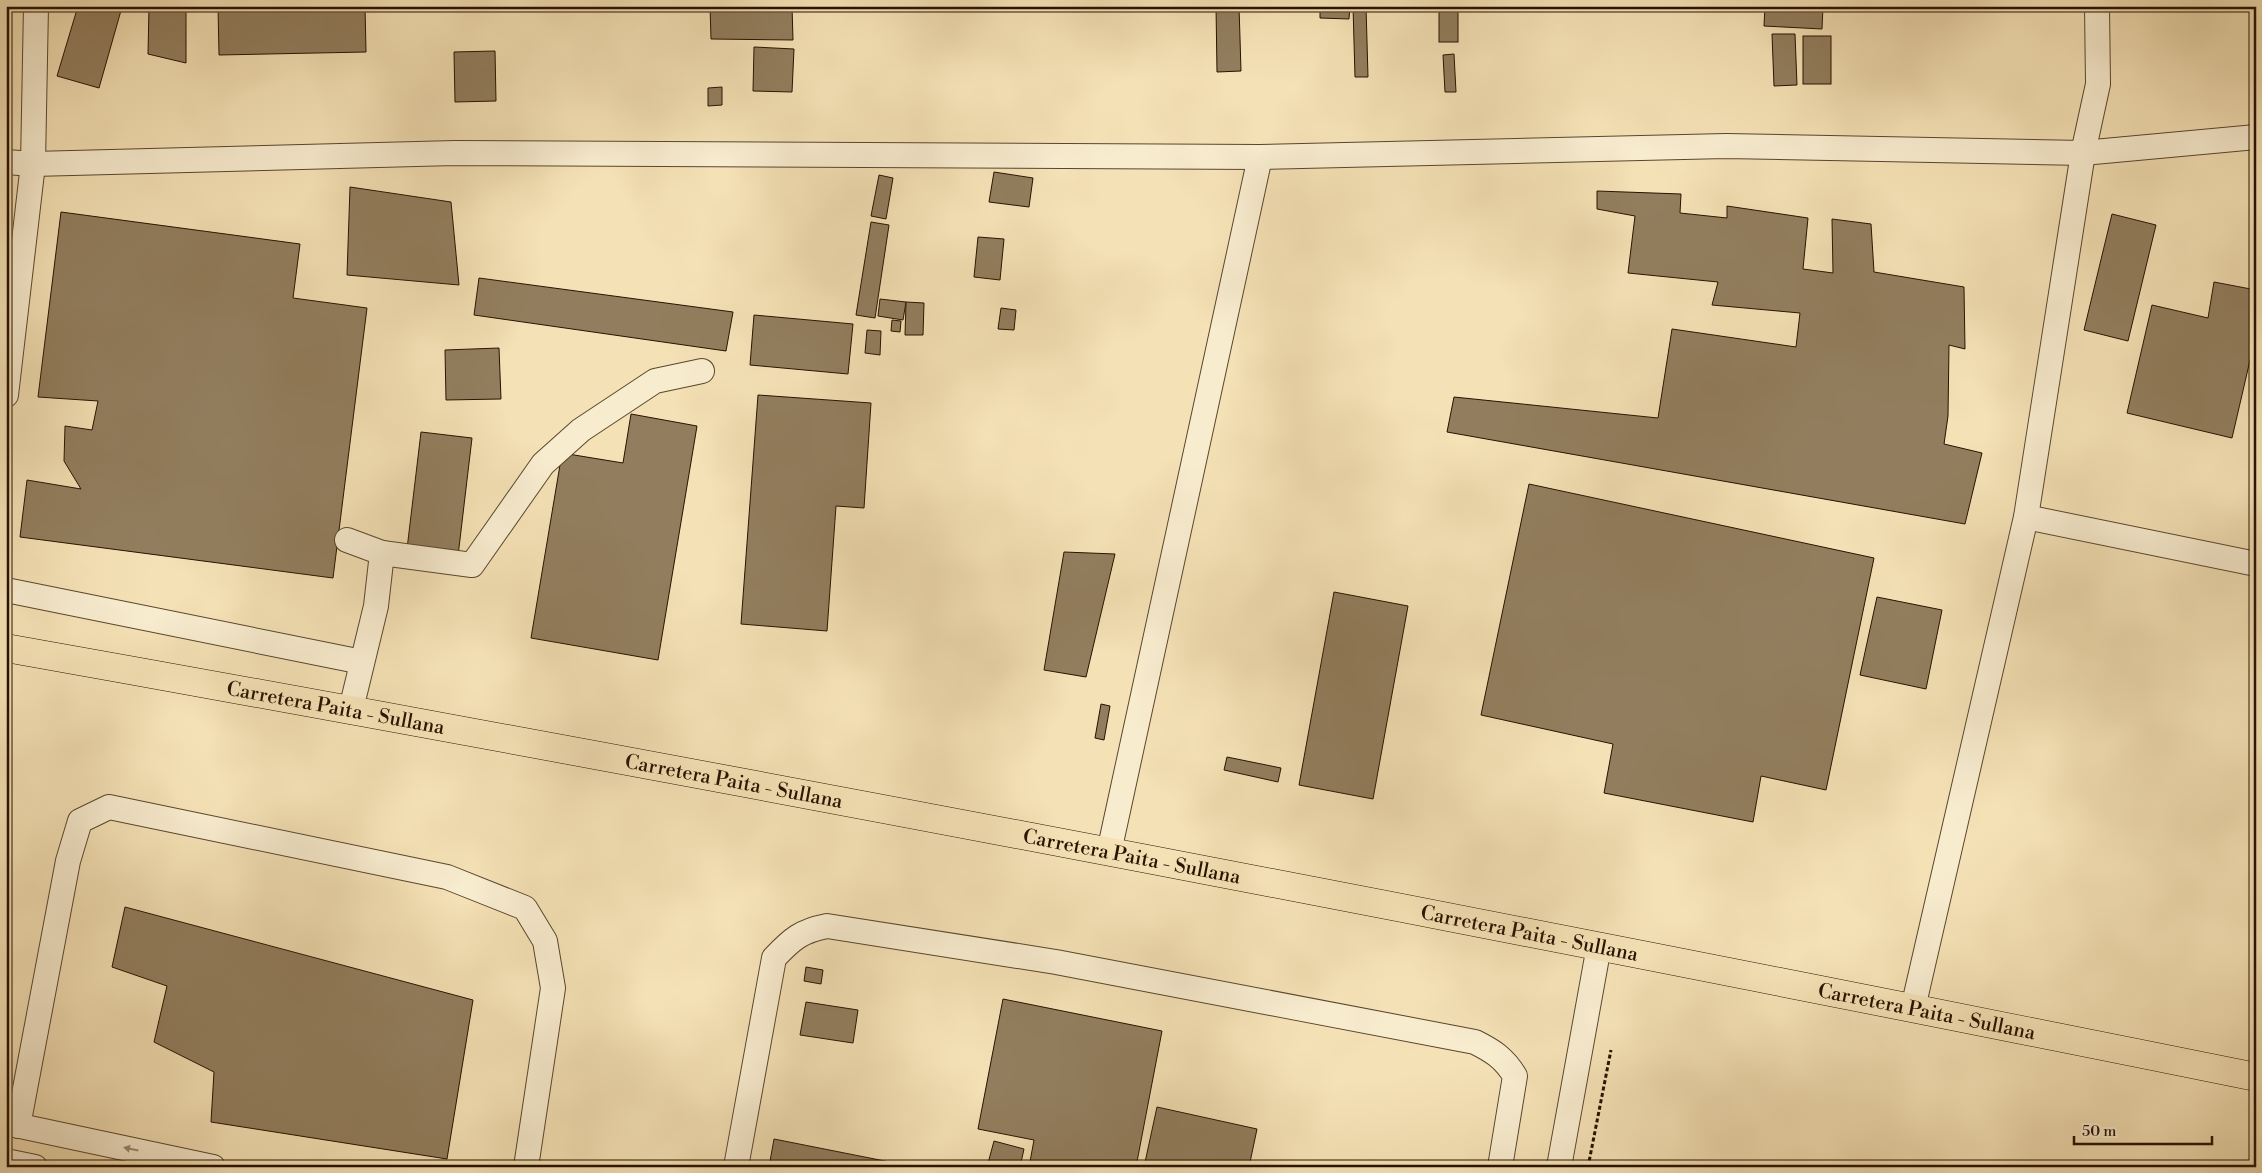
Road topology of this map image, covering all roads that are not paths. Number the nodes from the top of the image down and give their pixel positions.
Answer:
1 (36, 6) edge
2 (2097, 6) edge
3 (2256, 137) edge
4 (2083, 153) junction
5 (1260, 157) junction
6 (6, 162) edge
7 (33, 164) junction
8 (702, 371) dead end
9 (6, 395) edge
10 (2026, 517) junction
11 (347, 540) dead end
12 (382, 553) junction
13 (2256, 564) edge
14 (6, 590) edge
15 (6, 648) edge
16 (362, 662) junction
17 (351, 709) junction
18 (1109, 852) junction
19 (1599, 946) junction
20 (1913, 1008) junction
21 (2256, 1077) edge
22 (12, 1124) edge
23 (6, 1161) edge
24 (35, 1167) edge
25 (213, 1167) edge
26 (526, 1167) edge
27 (736, 1167) edge
28 (1500, 1167) edge
29 (1559, 1167) edge

1 - 7 street
2 - 4 street
3 - 4 street
4 - 5 street
4 - 10 street
5 - 7 street
5 - 18 street
6 - 7 street
7 - 9 street
8 - 12 street
10 - 13 street
10 - 20 street
11 - 12 street
12 - 16 street
14 - 16 street
15 - 17 main road, Carretera Paita - Sullana
16 - 17 street
17 - 18 main road, Carretera Paita - Sullana
18 - 19 main road, Carretera Paita - Sullana
19 - 20 main road, Carretera Paita - Sullana
19 - 29 street
20 - 21 main road, Carretera Paita - Sullana
25 -> 22 street
22 - 26 street
23 - 24 street
27 - 28 street

